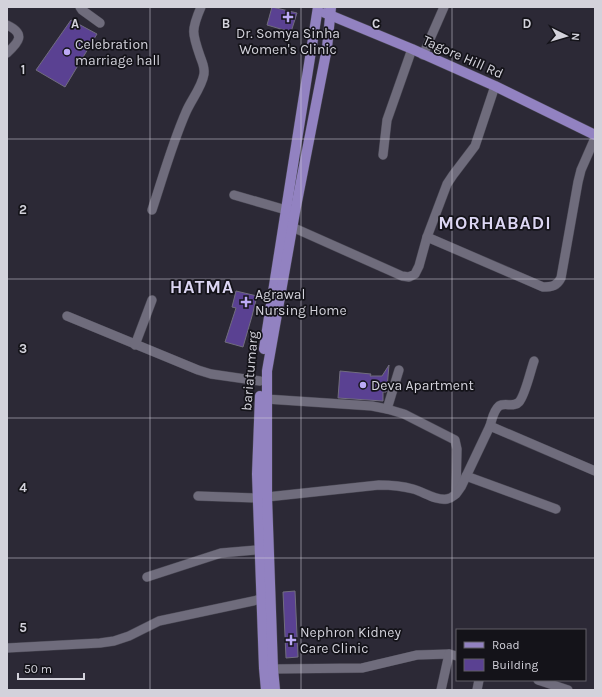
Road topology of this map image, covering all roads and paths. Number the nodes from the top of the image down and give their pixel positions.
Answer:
1 (80, 7) edge
2 (201, 7) edge
3 (444, 7) edge
4 (316, 8) edge
5 (331, 12) edge
6 (100, 23) dead end
7 (7, 25) edge
8 (412, 49) junction
9 (7, 53) edge
10 (423, 55) junction
11 (494, 86) junction
12 (595, 135) edge
13 (595, 138) edge
14 (383, 155) dead end
15 (234, 195) dead end
16 (152, 210) dead end
17 (286, 210) junction
18 (292, 227) junction
19 (427, 237) junction
20 (152, 300) dead end
21 (67, 316) dead end
22 (136, 345) junction
23 (534, 361) dead end
24 (399, 370) dead end
25 (260, 381) junction
26 (266, 400) junction
27 (387, 409) junction
28 (490, 426) junction
29 (595, 472) edge
30 (466, 476) junction
31 (456, 494) junction
32 (198, 496) dead end
33 (263, 498) junction
34 (556, 510) dead end
35 (265, 549) junction
36 (147, 577) dead end
37 (262, 599) junction
38 (7, 648) edge
39 (453, 655) edge
40 (273, 669) junction
41 (540, 681) edge
42 (558, 688) edge
43 (266, 690) edge
44 (275, 690) edge
45 (441, 690) edge
46 (568, 690) edge

1 - 6 street
2 - 16 street
3 - 10 street
4 - 5 main road, Tagore Hill Rd
4 - 17 main road, bariatumarg
5 - 8 main road, Tagore Hill Rd
5 - 18 main road, bariatumarg
7 - 9 street
8 - 10 main road, Tagore Hill Rd
8 - 14 street
10 - 11 main road, Tagore Hill Rd
11 - 12 main road, Tagore Hill Rd
11 - 19 street
13 - 19 street
15 - 17 street
17 - 25 main road, bariatumarg
18 - 19 street
18 - 26 main road, bariatumarg
20 - 22 street
21 - 22 street
22 - 25 street
23 - 28 street
24 - 27 street
25 - 33 main road, bariatumarg
26 - 27 street
26 - 33 main road, bariatumarg
27 - 31 street
28 - 29 street
28 - 30 street
30 - 31 street
30 - 34 street
31 - 33 street
32 - 33 street
33 - 35 main road, bariatumarg
35 - 36 street
35 - 37 main road, bariatumarg
35 - 40 main road, bariatumarg
37 - 38 street
37 - 43 main road, bariatumarg
39 - 40 street
39 - 45 street
40 - 44 main road, bariatumarg
41 - 42 street
42 - 46 street

